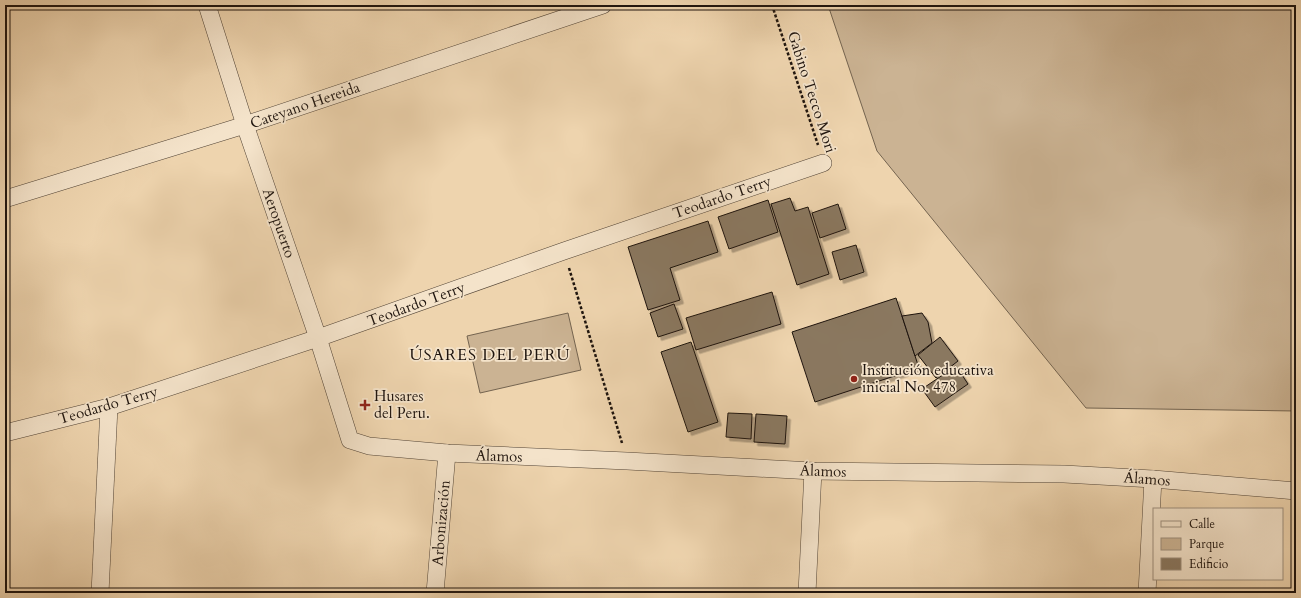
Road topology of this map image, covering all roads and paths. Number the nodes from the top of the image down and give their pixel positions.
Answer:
1 (207, 5) edge
2 (603, 5) edge
3 (772, 5) edge
4 (245, 125) junction
5 (823, 163) joint
6 (5, 199) edge
7 (564, 251) junction
8 (318, 338) junction
9 (109, 407) junction
10 (5, 434) edge
11 (350, 440) joint
12 (447, 453) junction
13 (627, 461) junction
14 (813, 471) junction
15 (1153, 479) junction
16 (1296, 491) edge
17 (100, 593) edge
18 (435, 593) edge
19 (807, 593) edge
20 (1147, 593) edge

1 - 4 street, Aeropuerto
2 - 4 street, Cateyano Hereida
3 - 5 path, Gabino Tecco Mori
4 - 6 street, Cateyano Hereida
4 - 8 street, Aeropuerto
5 - 7 street, Teodardo Terry
7 - 8 street, Teodardo Terry
7 - 13 path
8 - 9 street, Teodardo Terry
8 - 11 street, Aeropuerto
9 - 10 street, Teodardo Terry
9 - 17 street
11 - 12 street, Álamos
12 - 13 street, Álamos
12 - 18 street, Arbonización
13 - 14 street, Álamos
14 - 15 street, Álamos
14 - 19 street
15 - 16 street, Álamos
15 - 20 street

